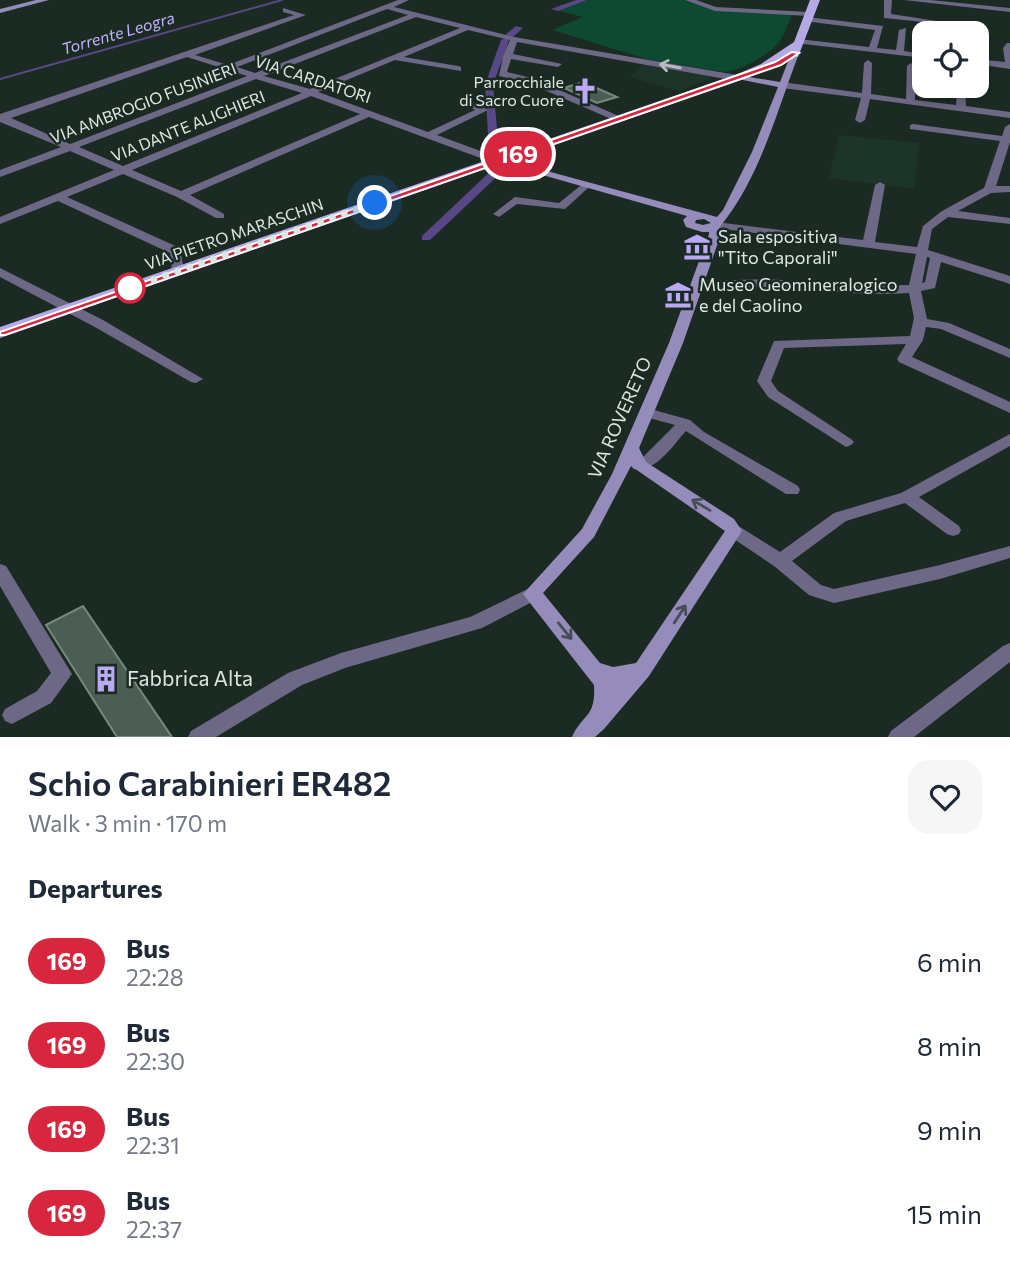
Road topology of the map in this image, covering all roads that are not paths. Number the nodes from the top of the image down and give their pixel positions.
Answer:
1 (45, 0) edge
2 (405, 0) edge
3 (689, 0) edge
4 (770, 0) edge
5 (815, 0) edge
6 (888, 0) edge
7 (908, 0) edge
8 (955, 2) edge
9 (714, 4) edge
10 (386, 7) junction
11 (286, 10) dead end
12 (1010, 10) edge
13 (0, 11) edge
14 (775, 11) junction
15 (414, 15) junction
16 (808, 17) junction
17 (933, 21) dead end
18 (835, 23) junction
19 (466, 28) junction
20 (903, 30) dead end
21 (494, 35) junction
22 (443, 37) junction
23 (514, 39) junction
24 (827, 45) junction
25 (1010, 45) edge
26 (872, 50) junction
27 (900, 53) junction
28 (912, 54) edge
29 (188, 55) junction
30 (507, 56) junction
31 (790, 56) junction
32 (396, 58) junction
33 (868, 62) dead end
34 (558, 64) dead end
35 (989, 64) edge
36 (911, 66) dead end
37 (227, 68) junction
38 (458, 69) dead end
39 (1010, 70) edge
40 (257, 76) junction
41 (737, 78) junction
42 (782, 85) junction
43 (309, 92) junction
44 (866, 97) junction
45 (961, 98) edge
46 (910, 102) junction
47 (471, 105) dead end
48 (961, 109) junction
49 (368, 114) junction
50 (1010, 115) edge
51 (1, 118) edge
52 (618, 119) junction
53 (860, 120) dead end
54 (913, 127) dead end
55 (1010, 127) edge
56 (428, 136) junction
57 (1006, 139) junction
58 (68, 147) junction
59 (498, 161) junction
60 (123, 170) junction
61 (0, 174) edge
62 (585, 185) junction
63 (880, 185) dead end
64 (989, 190) junction
65 (1010, 190) edge
66 (181, 195) junction
67 (58, 197) junction
68 (946, 213) junction
69 (499, 214) dead end
70 (220, 216) dead end
71 (0, 220) edge
72 (1010, 221) edge
73 (707, 225) junction
74 (868, 246) junction
75 (920, 251) junction
76 (936, 255) junction
77 (178, 271) junction
78 (0, 272) edge
79 (1010, 280) edge
80 (698, 285) junction
81 (914, 289) junction
82 (71, 309) junction
83 (922, 322) junction
84 (0, 332) edge
85 (916, 340) junction
86 (1010, 354) edge
87 (196, 379) dead end
88 (1010, 408) edge
89 (647, 413) junction
90 (685, 423) junction
91 (1010, 439) edge
92 (846, 442) dead end
93 (632, 449) junction
94 (639, 465) junction
95 (620, 474) junction
96 (665, 483) junction
97 (792, 490) dead end
98 (907, 497) junction
99 (953, 530) dead end
100 (734, 531) junction
101 (1010, 552) edge
102 (780, 561) junction
103 (0, 571) edge
104 (532, 594) junction
105 (1010, 651) edge
106 (596, 670) junction
107 (642, 670) junction
108 (12, 715) dead end
109 (590, 730) edge
110 (198, 737) edge
111 (898, 737) edge

1 - 13 street
2 - 10 street
3 - 9 street
4 - 14 street
5 - 16 main road, VIA ROVERETO
6 - 17 street
7 - 8 street
8 - 12 street
9 - 14 street
10 - 15 street
10 - 37 street
11 - 29 street
14 - 16 street
15 - 19 street
15 - 40 street, VIA AMBROGIO FUSINIERI
16 - 18 street
16 - 31 main road, VIA ROVERETO
18 - 24 street
18 - 26 street
19 - 21 street
19 - 22 street, VIA DANTE ALIGHIERI
20 - 27 street
21 - 22 street
21 - 23 street
22 - 32 street, VIA DANTE ALIGHIERI
23 - 30 street
41 -> 23 street
24 - 26 street
24 - 31 street
25 - 39 street
26 - 27 street
27 - 28 street
29 - 37 street, VIA CARDATORI
29 - 51 street
30 - 34 street
30 - 52 street
31 - 41 main road, VIA PIETRO MARASCHIN
31 - 42 street, VIA ROVERETO
32 - 38 street
32 - 43 street, VIA DANTE ALIGHIERI
33 - 44 street
35 - 39 street
36 - 46 street
37 - 40 street, VIA CARDATORI
40 - 43 street, VIA CARDATORI
40 - 58 street, VIA AMBROGIO FUSINIERI
41 - 42 street
41 - 52 main road, VIA PIETRO MARASCHIN
42 - 44 street
42 - 73 street, VIA ROVERETO
43 - 49 street, VIA CARDATORI
43 - 60 street, VIA DANTE ALIGHIERI
44 - 46 street
44 - 53 street
45 - 48 street
46 - 48 street
47 - 56 street
48 - 50 street
49 - 56 street, VIA CARDATORI
49 - 66 street
51 - 58 street
52 - 59 main road, VIA PIETRO MARASCHIN
54 - 57 street
55 - 57 street
56 - 59 street, VIA CARDATORI
57 - 64 street
58 - 60 street
58 - 61 street, VIA AMBROGIO FUSINIERI
59 - 62 street, VIA CARDATORI
59 - 77 main road, VIA PIETRO MARASCHIN
60 - 66 street
60 - 67 street, VIA DANTE ALIGHIERI
62 - 69 street
62 - 73 street, VIA CARDATORI
63 - 74 street
64 - 65 street
64 - 68 street
66 - 70 street
67 - 71 street, VIA DANTE ALIGHIERI
67 - 77 street
68 - 72 street
68 - 75 street
73 - 74 street
73 - 80 street, VIA ROVERETO
74 - 75 street
75 - 76 street
75 - 81 street
76 - 79 street
76 - 81 street
77 - 82 main road, VIA PIETRO MARASCHIN
78 - 82 street
80 - 81 street
80 - 89 street, VIA ROVERETO
81 - 83 street
82 - 84 main road, VIA PIETRO MARASCHIN
82 - 87 street
83 - 85 street
83 - 86 street
85 - 88 street
85 - 92 street
89 - 90 street
89 - 93 street, VIA ROVERETO
90 - 94 street
90 - 97 street
91 - 98 street
93 - 94 street
93 - 95 street, VIA ROVERETO
94 - 96 street
95 - 96 street
95 - 104 street, VIA ROVERETO
100 -> 96 street
98 - 99 street
98 - 102 street
100 - 102 street
107 -> 100 street
101 - 102 street
103 - 108 street
104 -> 106 street
104 - 110 street
105 - 111 street
106 - 107 street
106 - 109 street
107 - 109 street

